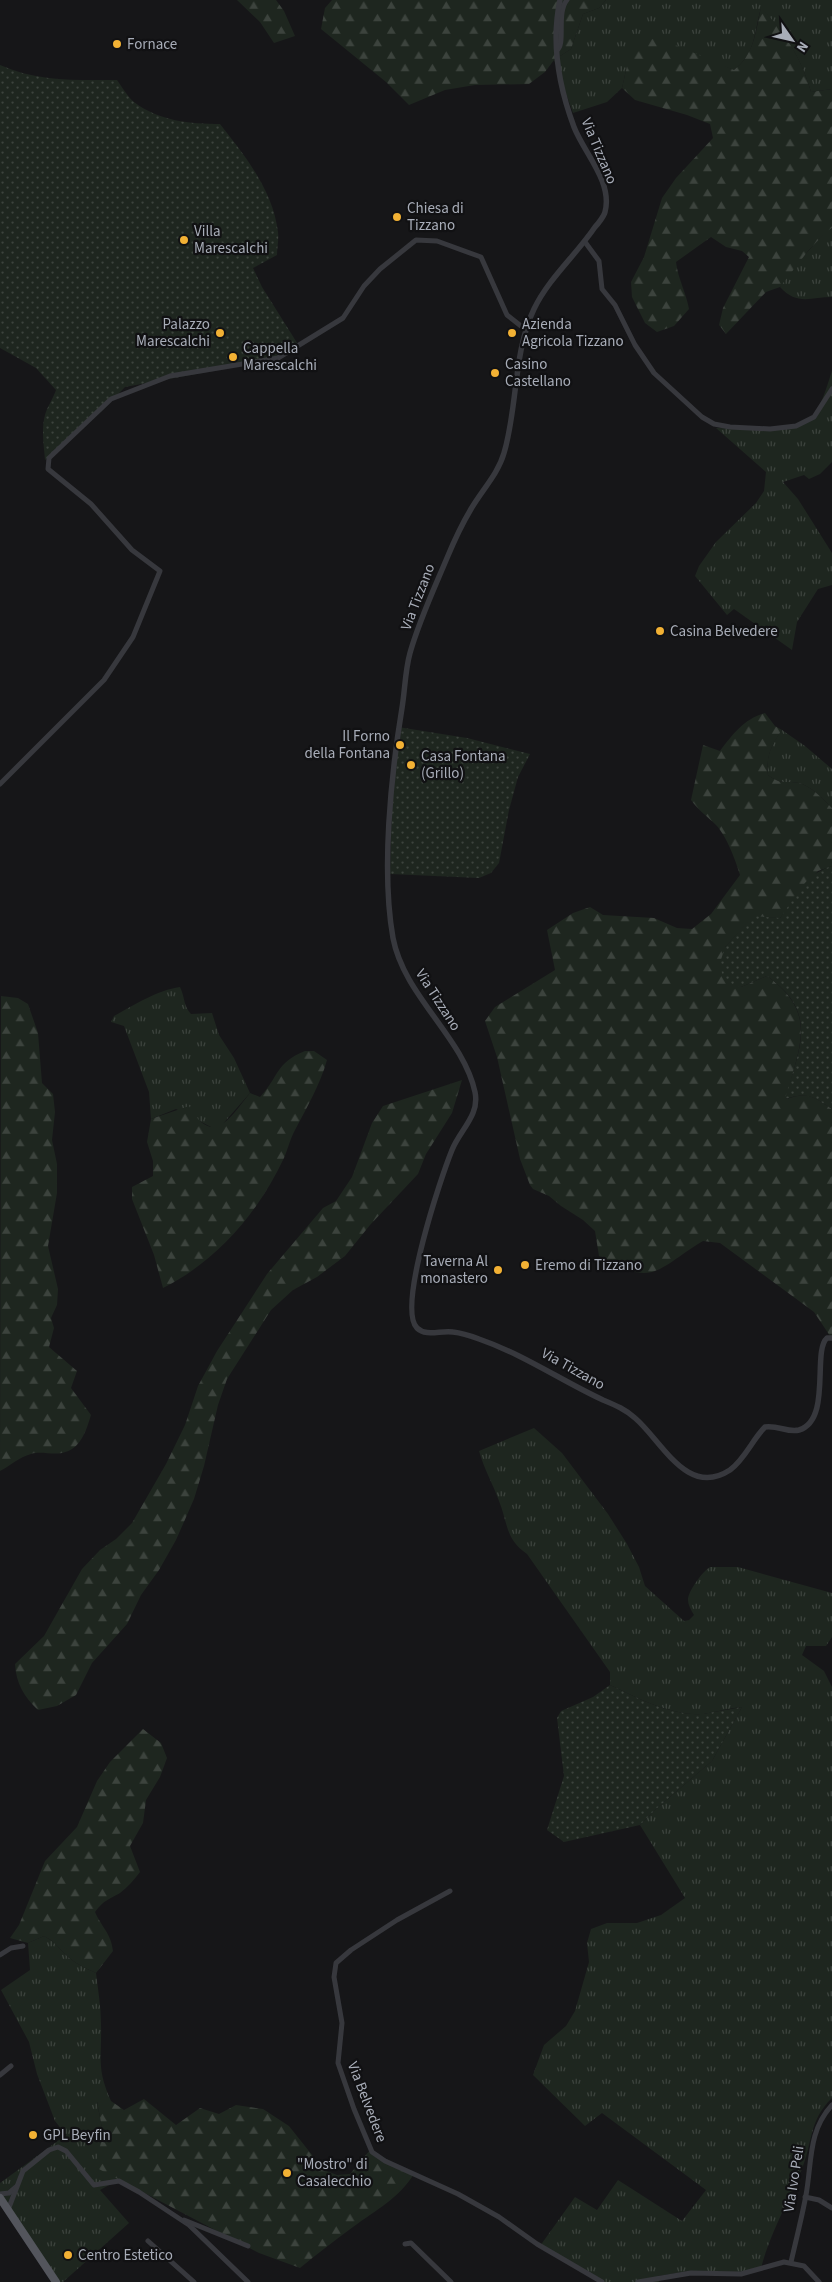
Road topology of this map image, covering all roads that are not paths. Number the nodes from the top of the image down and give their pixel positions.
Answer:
1 (560, 0) edge
2 (566, 0) edge
3 (557, 50) junction
4 (585, 242) junction
5 (526, 330) junction
6 (832, 389) edge
7 (0, 784) edge
8 (832, 1338) edge
9 (450, 1891) dead end
10 (23, 1946) dead end
11 (2, 1953) edge
12 (11, 2066) dead end
13 (0, 2075) edge
14 (832, 2104) edge
15 (17, 2186) junction
16 (0, 2196) edge
17 (806, 2197) junction
18 (832, 2208) edge
19 (8, 2210) junction
20 (179, 2218) junction
21 (148, 2241) dead end
22 (405, 2244) dead end
23 (248, 2246) dead end
24 (791, 2262) junction
25 (56, 2282) edge
26 (194, 2282) edge
27 (248, 2282) edge
28 (451, 2282) edge
29 (602, 2282) edge
30 (638, 2282) edge
31 (819, 2282) edge

1 - 3 street
2 - 3 street
3 - 4 street, Via Tizzano
4 - 5 street, Via Tizzano
4 - 6 street
5 - 7 street
5 - 8 street, Via Tizzano
9 - 29 street, Via Belvedere
10 - 11 street
12 - 13 street
14 - 17 street, Via Ivo Peli
15 - 16 street
15 - 19 street
15 - 20 street
16 - 19 main road
17 - 18 street
17 - 24 street, Via Ivo Peli
19 - 25 main road
20 - 23 street
20 - 27 street
21 - 26 street
22 - 28 street
24 - 30 street
24 - 31 street

